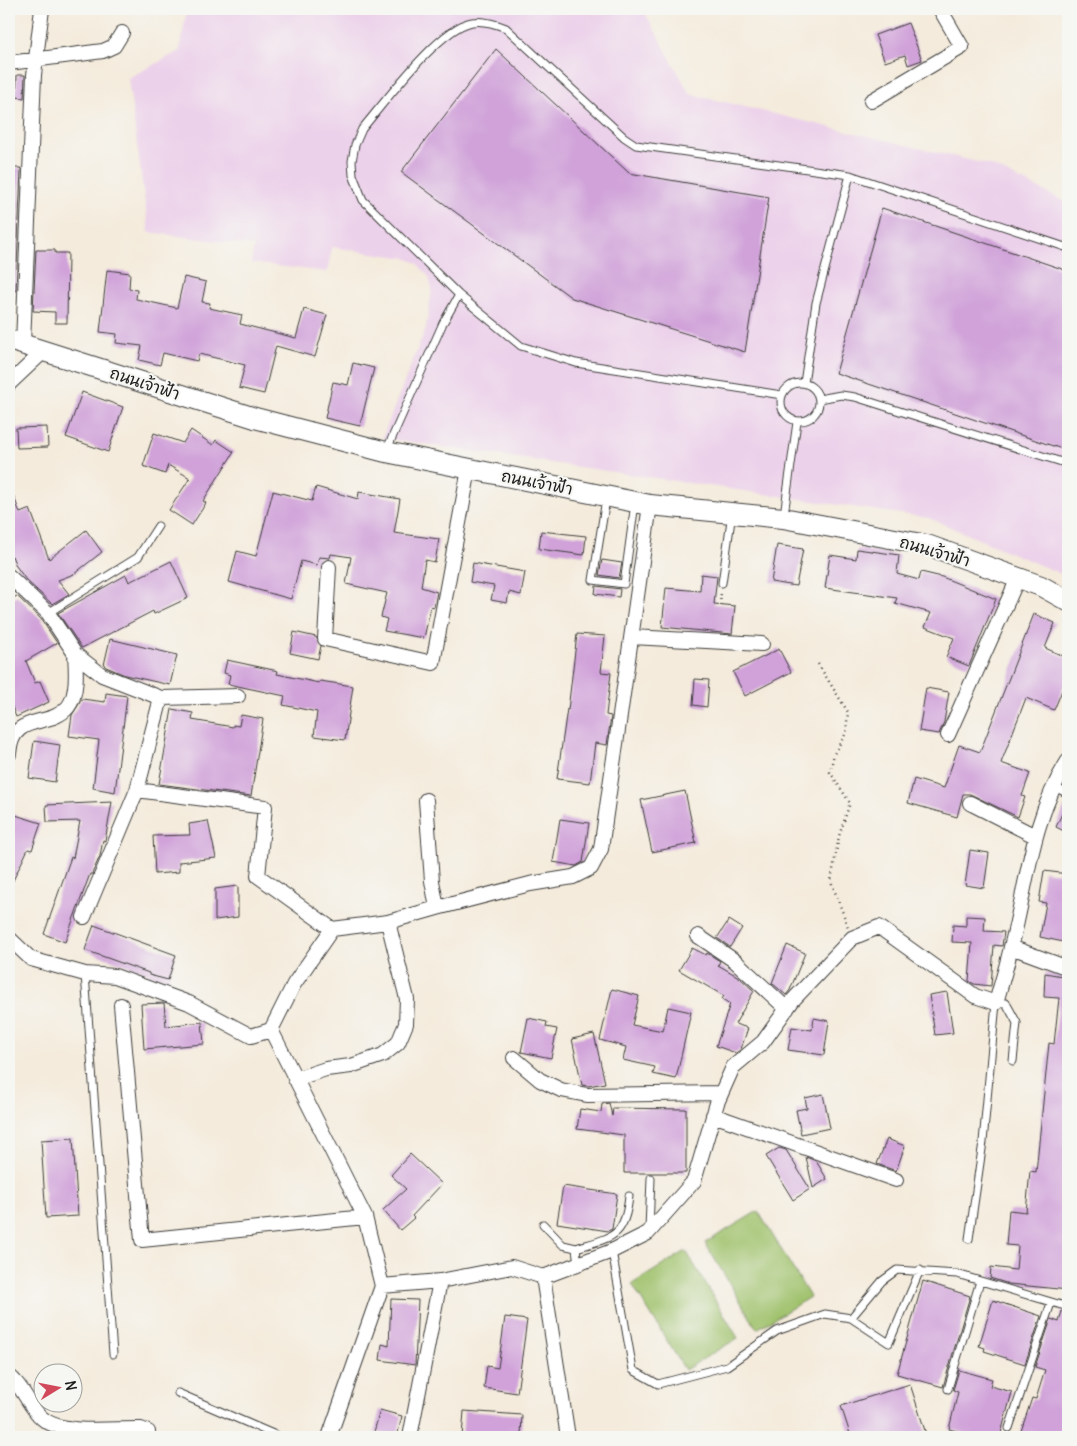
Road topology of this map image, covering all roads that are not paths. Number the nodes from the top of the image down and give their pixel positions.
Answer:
1 (42, 9) edge
2 (940, 9) edge
3 (122, 33) dead end
4 (36, 60) junction
5 (9, 63) edge
6 (871, 101) dead end
7 (850, 175) junction
8 (1068, 248) edge
9 (459, 295) junction
10 (16, 342) edge
11 (44, 351) junction
12 (804, 383) junction
13 (9, 384) edge
14 (782, 394) junction
15 (819, 399) junction
16 (798, 422) junction
17 (386, 452) junction
18 (1068, 464) edge
19 (469, 469) junction
20 (606, 496) junction
21 (642, 504) junction
22 (732, 513) junction
23 (783, 518) junction
24 (158, 526) dead end
25 (329, 567) dead end
26 (9, 576) edge
27 (1018, 578) junction
28 (722, 583) dead end
29 (1068, 601) edge
30 (48, 613) junction
31 (632, 637) junction
32 (762, 644) dead end
33 (75, 654) junction
34 (238, 696) dead end
35 (161, 698) junction
36 (948, 735) dead end
37 (9, 754) edge
38 (1068, 761) edge
39 (1052, 786) junction
40 (137, 790) junction
41 (1068, 794) edge
42 (426, 800) dead end
43 (970, 804) dead end
44 (1034, 836) junction
45 (437, 908) junction
46 (84, 917) dead end
47 (388, 922) junction
48 (332, 929) junction
49 (698, 936) dead end
50 (9, 938) edge
51 (1011, 947) junction
52 (1068, 968) edge
53 (85, 974) junction
54 (996, 1003) junction
55 (121, 1005) dead end
56 (787, 1009) junction
57 (271, 1030) junction
58 (514, 1058) dead end
59 (1013, 1061) dead end
60 (295, 1078) junction
61 (721, 1093) junction
62 (713, 1115) junction
63 (651, 1178) dead end
64 (896, 1180) dead end
65 (629, 1196) dead end
66 (365, 1217) junction
67 (542, 1224) dead end
68 (648, 1233) junction
69 (969, 1239) dead end
70 (576, 1248) junction
71 (612, 1251) junction
72 (578, 1264) junction
73 (920, 1270) junction
74 (543, 1277) junction
75 (440, 1280) junction
76 (980, 1281) junction
77 (382, 1286) junction
78 (1051, 1303) junction
79 (1068, 1307) edge
80 (851, 1318) junction
81 (113, 1354) dead end
82 (9, 1376) edge
83 (948, 1389) dead end
84 (178, 1393) dead end
85 (1009, 1428) dead end
86 (148, 1437) edge
87 (280, 1437) edge
88 (329, 1437) edge
89 (410, 1437) edge
90 (568, 1437) edge

1 - 4 street
2 - 6 street
3 - 4 street
4 - 5 street
4 - 10 street
7 - 8 lane
7 - 9 lane
7 - 12 lane
9 - 14 lane
9 - 17 lane
10 - 11 main road, ถนนเจ้าฟ้า
11 - 13 street
11 - 17 main road, ถนนเจ้าฟ้า
12 - 14 lane
12 - 15 lane
14 - 16 lane
15 - 16 lane
15 - 18 lane
16 - 23 lane
17 - 19 main road, ถนนเจ้าฟ้า
19 - 20 main road, ถนนเจ้าฟ้า
19 - 25 street
20 - 21 main road, ถนนเจ้าฟ้า
20 - 21 lane
21 - 22 main road, ถนนเจ้าฟ้า
21 - 31 street
22 - 23 main road, ถนนเจ้าฟ้า
22 - 28 lane
23 - 27 main road, ถนนเจ้าฟ้า
24 - 30 lane
26 - 30 street
27 - 29 main road, ถนนเจ้าฟ้า
27 - 36 street
30 - 33 street
31 - 32 street
31 - 45 street
33 - 35 street
33 - 37 street
34 - 35 street
35 - 40 street
38 - 39 street
39 - 41 lane
39 - 44 street
40 - 46 street
40 - 48 street
42 - 45 street
43 - 44 street
44 - 51 street
45 - 47 street
47 - 48 street
47 - 60 street
48 - 57 street
49 - 56 street
50 - 53 street
51 - 52 street
51 - 54 street
53 - 57 street
53 - 81 lane
54 - 56 street
54 - 59 lane
54 - 69 lane
55 - 66 street
56 - 61 street
57 - 60 street
58 - 61 street
60 - 66 street
61 - 62 street
62 - 64 street
62 - 68 street
63 - 68 lane
65 - 70 lane
66 - 77 street
67 - 70 lane
68 - 71 street
70 - 72 lane
71 - 72 street
71 - 80 lane
72 - 74 street
73 - 76 lane
73 - 80 lane
73 - 80 lane
74 - 75 street
74 - 90 street
75 - 77 street
75 - 89 street
76 - 78 lane
76 - 83 lane
77 - 88 street
78 - 79 lane
78 - 85 lane
82 - 86 street
84 - 87 lane

